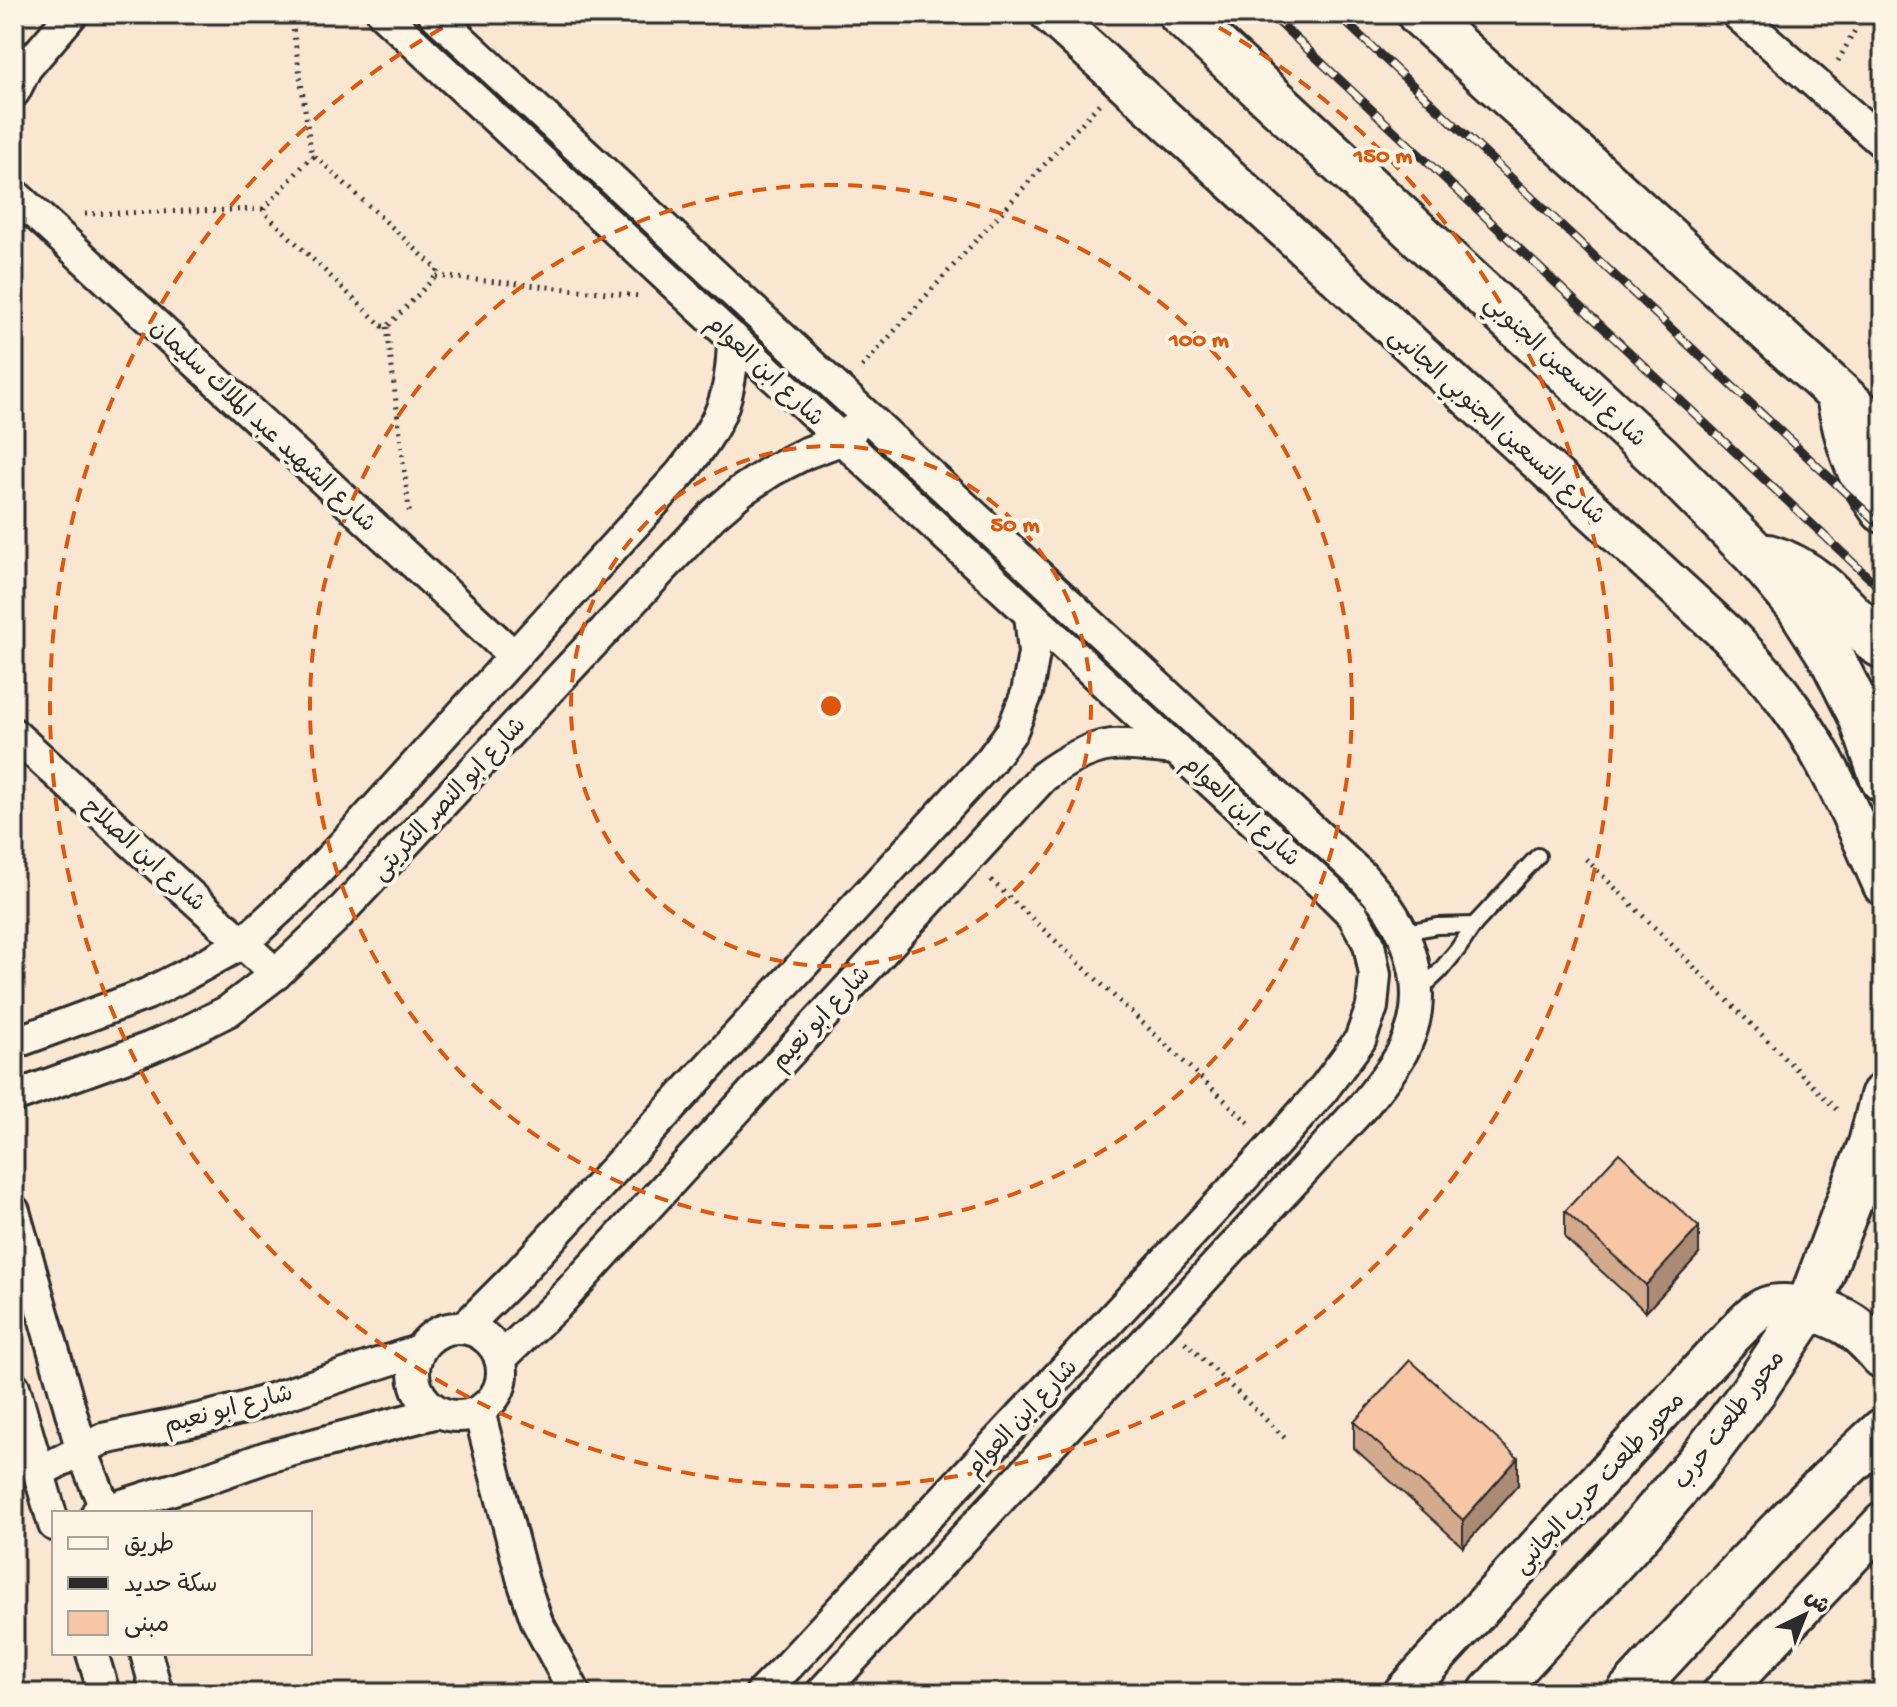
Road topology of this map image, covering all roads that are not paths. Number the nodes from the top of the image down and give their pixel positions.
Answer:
1 (72, 14) edge
2 (383, 14) edge
3 (434, 14) edge
4 (1050, 14) edge
5 (1181, 14) edge
6 (1420, 14) edge
7 (1737, 14) edge
8 (14, 92) edge
9 (1883, 143) edge
10 (14, 194) edge
11 (733, 338) junction
12 (1839, 396) junction
13 (866, 415) junction
14 (1883, 434) edge
15 (841, 440) junction
16 (1883, 510) edge
17 (1755, 554) junction
18 (1030, 614) junction
19 (1883, 646) edge
20 (514, 656) junction
21 (14, 734) edge
22 (1176, 749) junction
23 (1883, 779) edge
24 (1538, 856) dead end
25 (1883, 886) edge
26 (1474, 925) junction
27 (1401, 933) junction
28 (243, 943) junction
29 (276, 974) junction
30 (1417, 993) junction
31 (14, 1043) edge
32 (1883, 1096) edge
33 (14, 1097) edge
34 (14, 1211) edge
35 (1150, 1278) junction
36 (1809, 1307) junction
37 (1171, 1314) junction
38 (464, 1328) junction
39 (420, 1350) junction
40 (1883, 1356) edge
41 (500, 1359) junction
42 (14, 1387) edge
43 (479, 1411) junction
44 (438, 1412) junction
45 (1883, 1431) edge
46 (82, 1451) junction
47 (39, 1472) junction
48 (104, 1511) edge
49 (107, 1511) edge
50 (52, 1518) edge
51 (1883, 1522) edge
52 (93, 1655) edge
53 (147, 1655) edge
54 (104, 1693) edge
55 (157, 1693) edge
56 (575, 1693) edge
57 (761, 1693) edge
58 (821, 1693) edge
59 (1403, 1693) edge
60 (1491, 1693) edge
61 (1629, 1693) edge
62 (1722, 1693) edge

1 - 8 street
2 - 11 street, شارع ابن العوام
3 - 13 street, شارع ابن العوام
4 - 25 street, شارع التسعين الجنوبي الجانبى
5 - 17 main road, شارع التسعين الجنوبي
6 - 12 main road
7 - 9 street
10 - 20 street, شارع الشهيد عبد الملاك سليمان
11 - 15 street, شارع ابن العوام
11 - 20 street, شارع ابو النصر التكريتى
12 - 14 main road
12 - 16 main road
13 - 15 street
13 - 27 street, شارع ابن العوام
15 - 18 street, شارع ابن العوام
15 - 29 street, شارع ابو النصر التكريتى
17 - 19 main road
17 - 23 main road, شارع التسعين الجنوبي
18 - 22 street, شارع ابن العوام
18 - 38 street, شارع ابو نعيم
20 - 28 street, شارع ابو النصر التكريتى
21 - 28 street, شارع ابن الصلاح
22 - 35 street, شارع ابن العوام
22 - 41 street, شارع ابو نعيم
24 - 26 lane
26 - 27 lane
26 - 30 lane
27 - 30 street, شارع ابن العوام
28 - 29 street, شارع ابن الصلاح
28 - 31 street, شارع ابو النصر التكريتى
29 - 33 street, شارع ابو النصر التكريتى
30 - 37 street, شارع ابن العوام
32 - 36 main road, محور طلعت حرب
34 - 46 street
35 - 37 street
35 - 57 street, شارع ابن العوام
36 - 40 main road
36 - 59 street, محور طلعت حرب الجانبى
36 - 60 main road, محور طلعت حرب
37 - 58 street, شارع ابن العوام
38 - 39 street
38 - 41 street
39 - 44 street
39 - 46 street, شارع ابو نعيم
41 - 43 street
42 - 47 street
43 - 44 street
43 - 56 street
44 - 49 street
45 - 61 main road
46 - 47 street, شارع ابو نعيم
46 - 48 street
47 - 50 street
51 - 62 street
52 - 54 street
53 - 55 street

